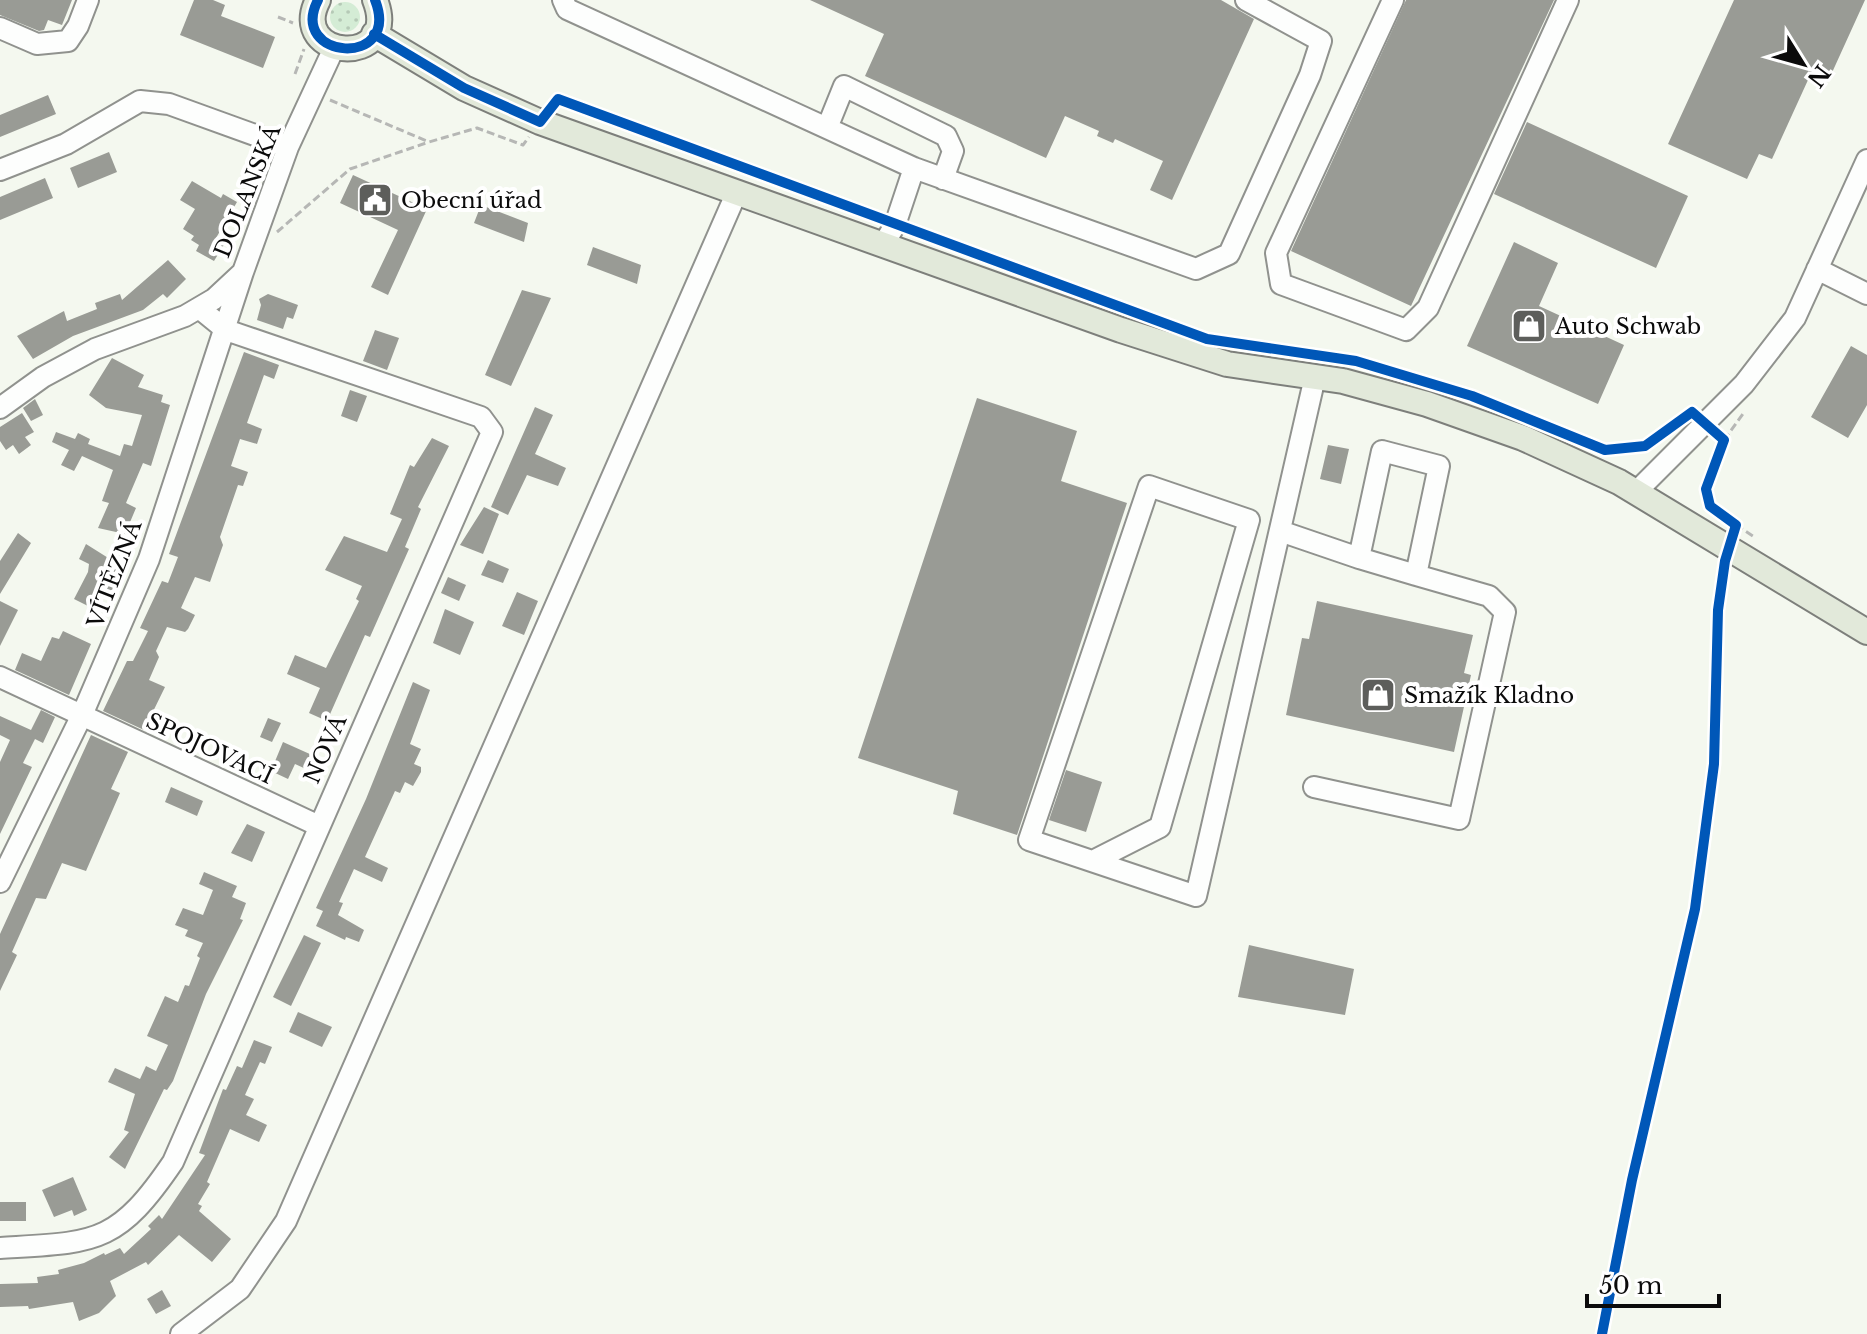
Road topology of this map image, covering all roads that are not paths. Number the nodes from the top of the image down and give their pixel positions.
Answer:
1 (88, 0) edge
2 (375, 0) edge
3 (563, 0) edge
4 (1246, 0) edge
5 (1393, 0) edge
6 (1568, 0) edge
7 (310, 2) edge
8 (0, 28) edge
9 (374, 34) junction
10 (334, 48) junction
11 (827, 128) junction
12 (288, 147) junction
13 (1867, 160) edge
14 (914, 168) junction
15 (0, 170) edge
16 (943, 179) junction
17 (736, 194) junction
18 (883, 245) junction
19 (1817, 269) junction
20 (243, 272) junction
21 (1867, 294) edge
22 (199, 308) junction
23 (226, 330) junction
24 (1315, 377) junction
25 (0, 408) edge
26 (1636, 492) junction
27 (1280, 531) junction
28 (1359, 558) junction
29 (1416, 575) junction
30 (1867, 632) edge
31 (0, 677) edge
32 (82, 715) junction
33 (1314, 787) dead end
34 (317, 825) junction
35 (1093, 861) junction
36 (0, 882) edge
37 (0, 1248) edge
38 (181, 1334) edge

1 - 8 street
2 - 9 main road
3 - 11 street
4 - 16 street
5 - 6 street
7 - 10 main road
9 - 10 main road
9 - 17 main road
10 - 12 street, DOLANSKÁ
11 - 14 street
11 - 16 street
12 - 15 street
12 - 20 street, DOLANSKÁ
13 - 19 street
14 - 16 street
14 - 18 street
17 - 18 main road
17 - 38 street
18 - 24 main road
19 - 21 street
19 - 26 street
20 - 22 street, DOLANSKÁ
20 - 23 street, VÍTĚZNÁ
22 - 23 street
22 - 25 street, DOLANSKÁ
23 - 32 street, VÍTĚZNÁ
23 - 34 street, NOVÁ
24 - 26 main road
24 - 27 street
26 - 30 main road
27 - 28 street
27 - 35 street
28 - 29 street
28 - 29 street
29 - 33 street
31 - 32 street, SPOJOVACÍ
32 - 34 street, SPOJOVACÍ
32 - 36 street, VÍTĚZNÁ
34 - 37 street, NOVÁ
35 - 35 street

